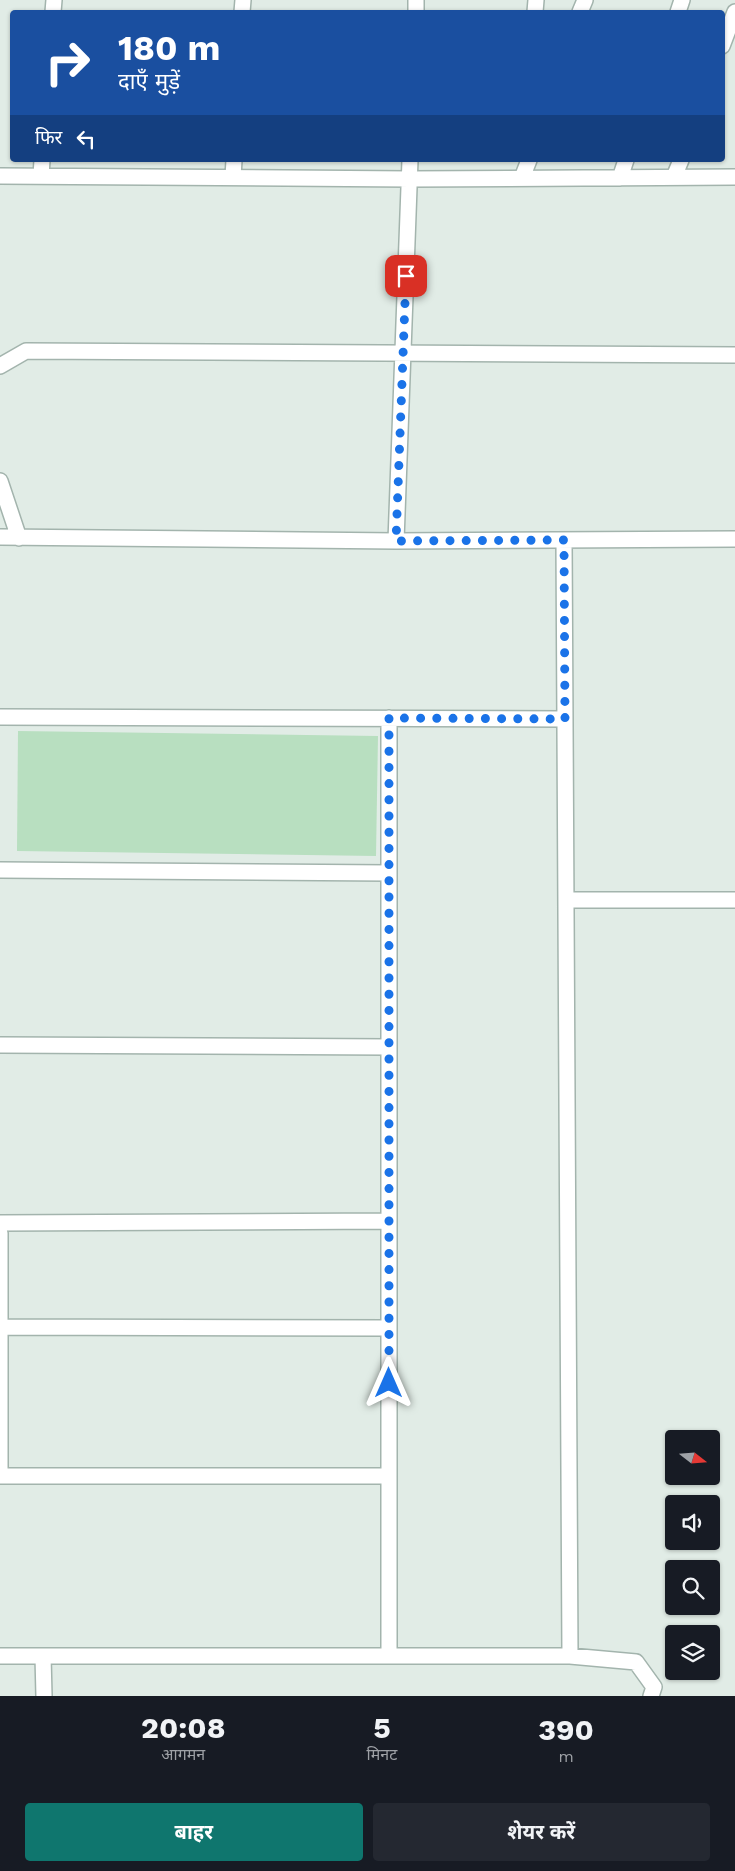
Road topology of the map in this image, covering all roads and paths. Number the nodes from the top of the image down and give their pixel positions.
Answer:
1 (735, 12) edge
2 (725, 38) edge
3 (42, 162) edge
4 (234, 162) edge
5 (410, 162) edge
6 (524, 162) edge
7 (528, 162) edge
8 (625, 162) edge
9 (680, 162) edge
10 (0, 176) edge
11 (41, 176) junction
12 (735, 177) edge
13 (233, 178) junction
14 (522, 178) junction
15 (620, 178) junction
16 (674, 178) junction
17 (410, 179) junction
18 (403, 354) junction
19 (735, 355) edge
20 (0, 366) edge
21 (0, 481) edge
22 (0, 538) edge
23 (19, 538) junction
24 (735, 539) edge
25 (564, 540) junction
26 (396, 541) junction
27 (0, 717) edge
28 (389, 718) junction
29 (565, 719) junction
30 (0, 870) edge
31 (389, 873) junction
32 (566, 900) junction
33 (735, 900) edge
34 (0, 1045) edge
35 (389, 1047) junction
36 (389, 1221) junction
37 (0, 1223) edge
38 (0, 1233) edge
39 (0, 1327) edge
40 (389, 1328) junction
41 (0, 1476) edge
42 (390, 1476) junction
43 (0, 1656) edge
44 (43, 1656) junction
45 (390, 1656) junction
46 (570, 1656) junction
47 (44, 1696) edge
48 (651, 1696) edge

1 - 2 street
3 - 11 street
4 - 13 street
5 - 17 street
6 - 14 street
7 - 14 street
8 - 15 street
9 - 16 street
10 - 11 street
11 - 13 street
12 - 16 street
13 - 17 street
14 - 15 street
14 - 17 street
15 - 16 street
17 - 18 street
18 - 19 street
18 - 20 street
18 - 26 street
21 - 23 street
22 - 23 street
23 - 26 street
24 - 25 street
25 - 26 street
25 - 29 street
27 - 28 street
28 - 29 street
28 - 31 street
29 - 32 street
30 - 31 street
31 - 35 street
32 - 33 street
32 - 46 street
34 - 35 street
35 - 36 street
36 - 37 street
36 - 40 street
38 - 39 street
39 - 40 street
39 - 41 street
40 - 42 street
41 - 42 street
42 - 45 street
43 - 44 street
44 - 45 street
44 - 47 street
45 - 46 street
46 - 48 street

